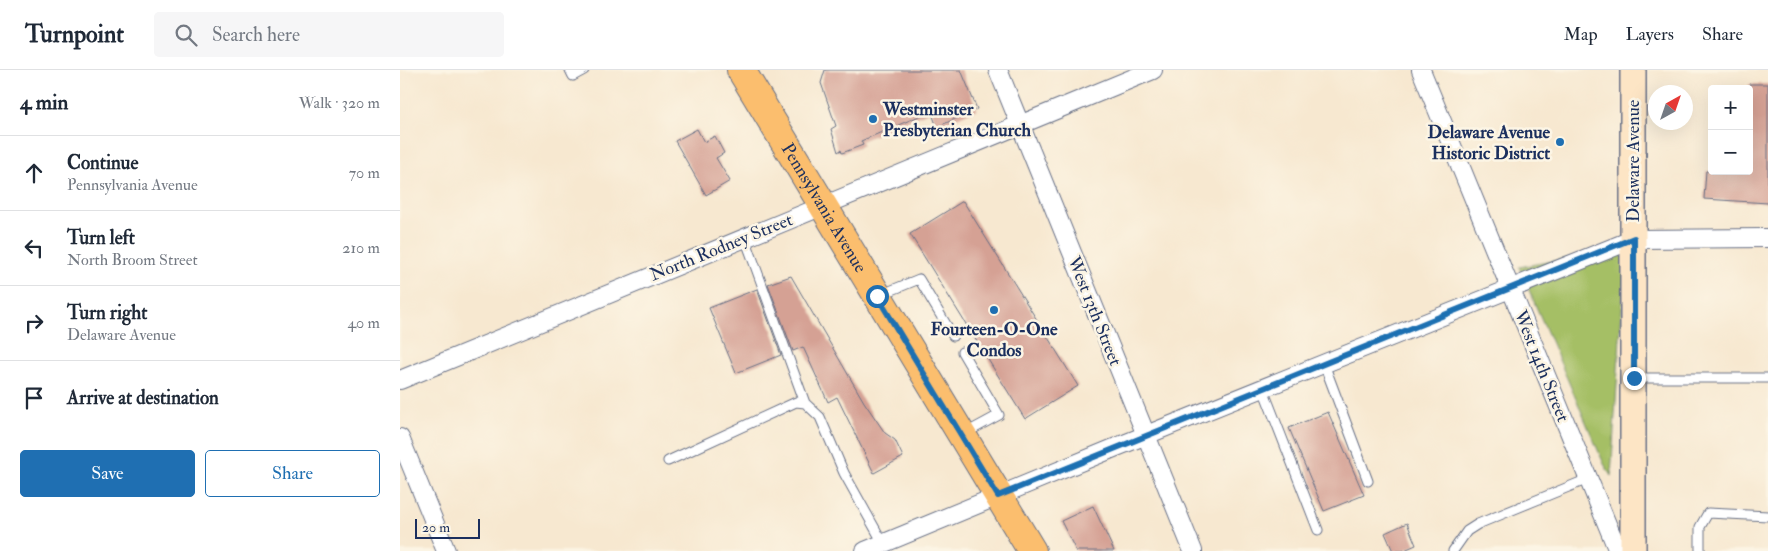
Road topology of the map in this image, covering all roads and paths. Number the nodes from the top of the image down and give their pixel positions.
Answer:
1 (570, 70) edge
2 (584, 70) edge
3 (741, 70) edge
4 (998, 70) edge
5 (1154, 70) edge
6 (1420, 70) edge
7 (1633, 70) edge
8 (1020, 125) junction
9 (823, 206) junction
10 (745, 238) junction
11 (1634, 238) junction
12 (1768, 238) edge
13 (1510, 288) junction
14 (877, 296) junction
15 (952, 336) dead end
16 (962, 352) dead end
17 (1324, 364) junction
18 (1634, 378) junction
19 (1768, 378) edge
20 (400, 380) edge
21 (1263, 389) junction
22 (805, 403) junction
23 (962, 435) junction
24 (1146, 436) junction
25 (400, 438) edge
26 (668, 460) dead end
27 (1588, 479) junction
28 (1368, 481) dead end
29 (998, 496) junction
30 (1768, 516) edge
31 (1318, 530) dead end
32 (883, 544) junction
33 (446, 551) edge
34 (865, 551) edge
35 (1032, 551) edge
36 (1193, 551) edge
37 (1453, 551) edge
38 (1618, 551) edge
39 (1633, 551) edge
40 (1700, 551) edge

1 - 2 lane
3 - 9 main road, Pennsylvania Avenue
4 - 8 street, West 13th Street
5 - 8 street, North Rodney Street
6 - 13 street, West 14th Street
7 - 11 street, Delaware Avenue
8 - 9 street, North Rodney Street
8 - 24 street, West 13th Street
9 - 10 street, North Rodney Street
9 - 14 main road, Pennsylvania Avenue
10 - 20 street, North Rodney Street
10 - 22 lane
11 - 12 street
11 - 13 street
11 - 18 street, Delaware Avenue
13 - 17 street
13 - 27 street, West 14th Street
14 - 15 lane
14 - 23 main road, Pennsylvania Avenue
16 - 23 lane
17 - 21 street
17 - 28 lane
18 - 19 lane
18 - 39 street, Delaware Avenue
21 - 24 street
21 - 31 lane
22 - 26 lane
22 - 32 lane
23 - 29 main road, Pennsylvania Avenue
24 - 29 street
24 - 36 street, West 13th Street
25 - 33 street
27 - 37 lane
27 - 38 street, West 14th Street
29 - 32 street
29 - 35 main road, Pennsylvania Avenue
30 - 40 lane
32 - 34 street

